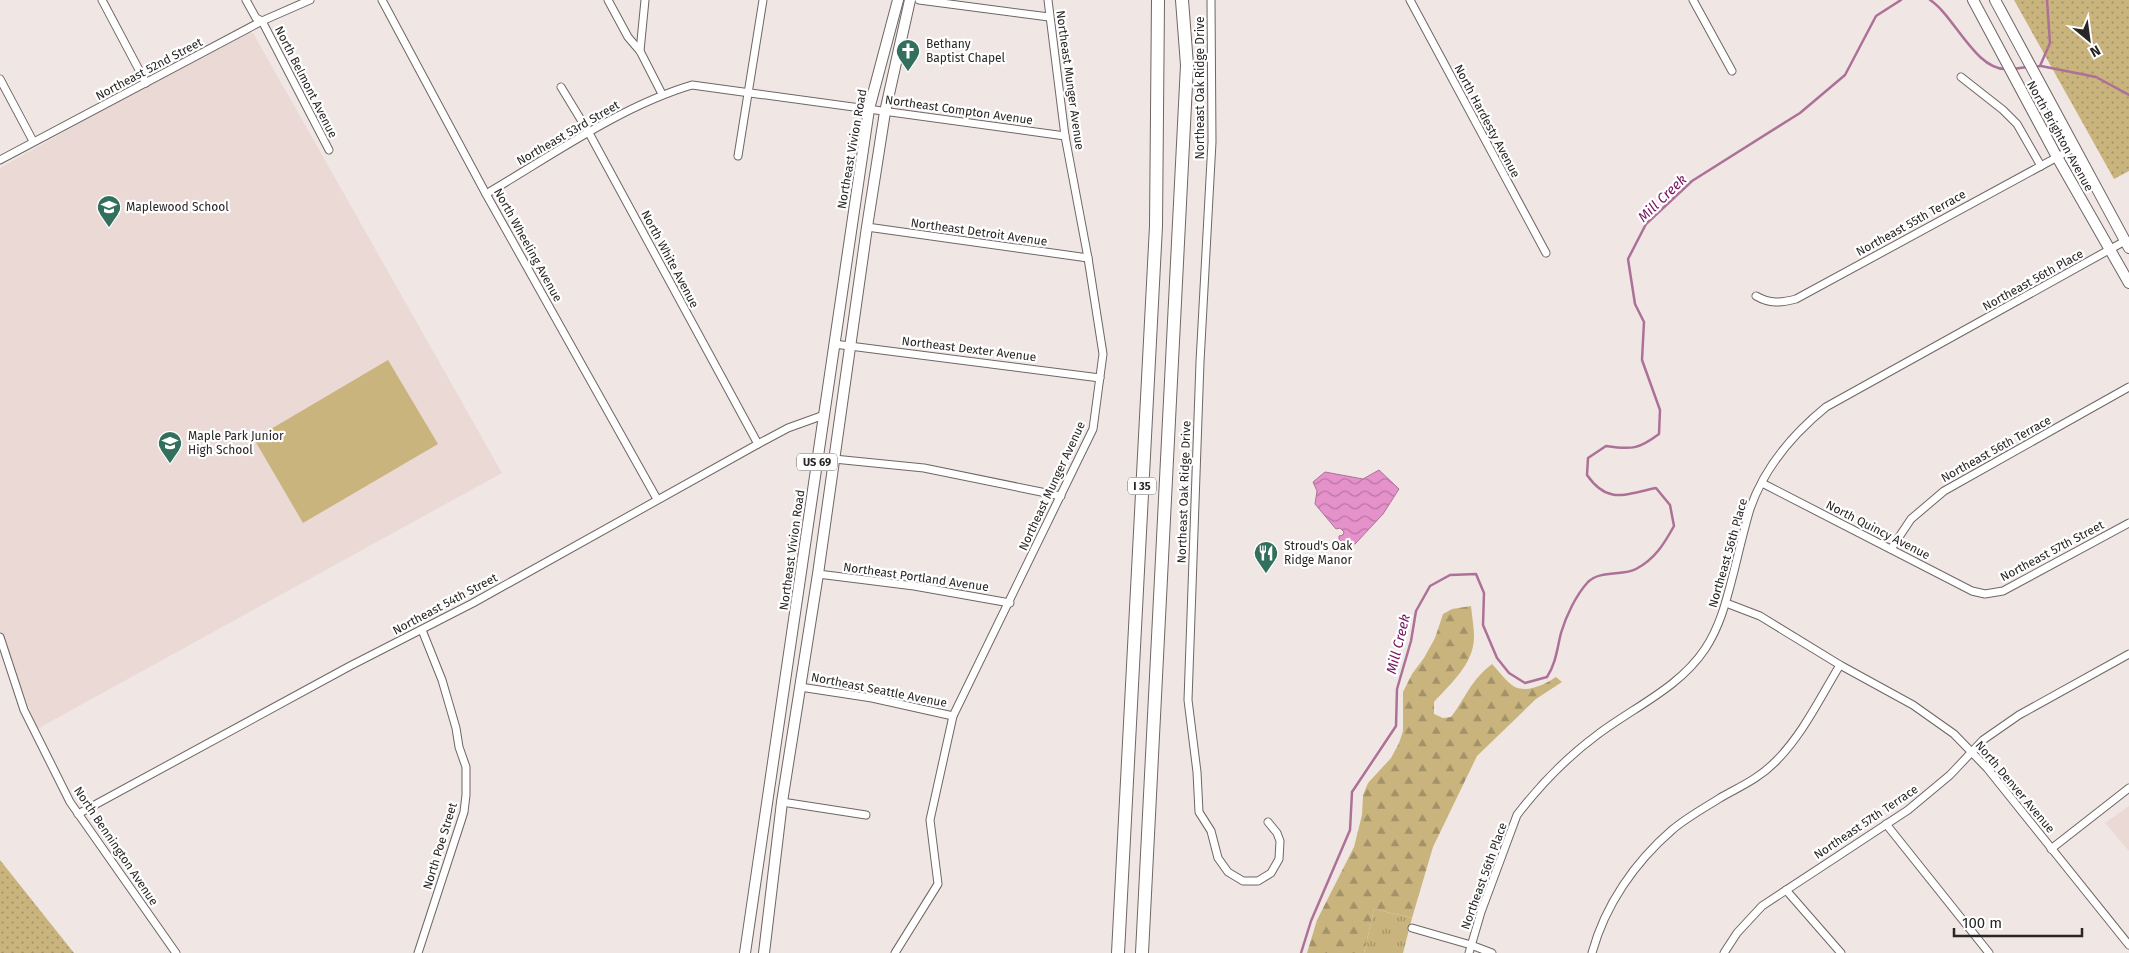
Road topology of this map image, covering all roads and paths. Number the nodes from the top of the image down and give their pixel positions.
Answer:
1 (102, 0) edge
2 (246, 0) edge
3 (310, 0) edge
4 (382, 0) edge
5 (608, 0) edge
6 (645, 0) edge
7 (763, 0) edge
8 (898, 0) edge
9 (910, 0) edge
10 (919, 0) edge
11 (1048, 0) edge
12 (1156, 0) edge
13 (1182, 0) edge
14 (1211, 0) edge
15 (1410, 0) edge
16 (1694, 0) edge
17 (1995, 0) edge
18 (1974, 2) edge
19 (1049, 17) junction
20 (262, 22) junction
21 (640, 51) junction
22 (1732, 71) dead end
23 (1961, 77) dead end
24 (0, 79) edge
25 (146, 83) junction
26 (561, 87) dead end
27 (749, 92) junction
28 (662, 94) junction
29 (869, 109) junction
30 (885, 112) junction
31 (589, 133) junction
32 (1065, 136) junction
33 (33, 141) junction
34 (2074, 148) junction
35 (329, 150) dead end
36 (738, 156) dead end
37 (2057, 157) junction
38 (0, 160) edge
39 (2041, 166) junction
40 (486, 194) junction
41 (868, 227) junction
42 (2127, 245) edge
43 (2110, 250) junction
44 (1546, 253) dead end
45 (1088, 258) junction
46 (2129, 283) edge
47 (1756, 296) dead end
48 (834, 344) junction
49 (851, 345) junction
50 (1100, 378) junction
51 (2129, 386) edge
52 (824, 415) junction
53 (758, 444) junction
54 (834, 458) junction
55 (1762, 483) junction
56 (1061, 496) junction
57 (657, 499) junction
58 (2129, 522) edge
59 (1891, 549) junction
60 (818, 574) junction
61 (1985, 594) joint
62 (1010, 603) junction
63 (1726, 603) junction
64 (422, 630) junction
65 (0, 637) edge
66 (2129, 654) edge
67 (1840, 665) junction
68 (800, 687) junction
69 (953, 716) junction
70 (1972, 751) junction
71 (2129, 788) edge
72 (782, 802) junction
73 (78, 814) junction
74 (866, 815) dead end
75 (1268, 822) dead end
76 (1886, 824) junction
77 (2051, 849) junction
78 (1786, 890) junction
79 (1412, 928) dead end
80 (2129, 944) edge
81 (1472, 945) junction
82 (176, 953) edge
83 (418, 953) edge
84 (745, 953) edge
85 (764, 953) edge
86 (895, 953) edge
87 (1118, 953) edge
88 (1142, 953) edge
89 (1469, 953) edge
90 (1492, 953) edge
91 (1592, 953) edge
92 (1724, 953) edge
93 (1841, 953) edge
94 (1989, 953) edge

1 - 25 street
2 - 20 street, North Belmont Avenue
3 - 20 street, Northeast 52nd Street
4 - 40 street, North Wheeling Avenue
5 - 21 street
6 - 21 street
7 - 27 street
8 - 29 main road, Northeast Vivion Road / US 69
9 - 30 main road, US 69
10 - 19 street
11 - 19 street, Northeast Munger Avenue
12 - 87 highway, I 35
13 - 88 highway, I 35
14 - 75 street, Northeast Oak Ridge Drive
15 - 44 street, North Hardesty Avenue
16 - 22 street
17 - 34 main road, North Brighton Avenue
18 - 37 main road, North Brighton Avenue
19 - 32 street, Northeast Munger Avenue
20 - 25 street, Northeast 52nd Street
20 - 35 street, North Belmont Avenue
21 - 28 street
23 - 39 street
24 - 33 street
25 - 33 street, Northeast 52nd Street
26 - 31 street, North White Avenue
27 - 28 street, Northeast Compton Avenue
27 - 29 street, Northeast Compton Avenue
27 - 36 street
28 - 31 street, Northeast 53rd Street
29 - 30 street, Northeast Compton Avenue
29 - 48 main road, Northeast Vivion Road / US 69
30 - 32 street, Northeast Compton Avenue
30 - 41 main road, US 69
31 - 40 street, Northeast 53rd Street
31 - 53 street, North White Avenue
32 - 45 street, Northeast Munger Avenue
33 - 38 street, Northeast 52nd Street
34 - 37 street, Northeast 55th Terrace
34 - 42 main road, North Brighton Avenue
37 - 39 street, Northeast 55th Terrace
37 - 43 main road, North Brighton Avenue
39 - 47 street, Northeast 55th Terrace
40 - 57 street, North Wheeling Avenue
41 - 45 street, Northeast Detroit Avenue
41 - 49 main road, US 69
42 - 43 street, Northeast 56th Place
43 - 46 main road, North Brighton Avenue
43 - 55 street, Northeast 56th Place
45 - 50 street, Northeast Munger Avenue
48 - 49 street, Northeast Dexter Avenue
48 - 52 main road, Northeast Vivion Road / US 69
49 - 50 street, Northeast Dexter Avenue
49 - 54 main road, US 69
50 - 56 street, Northeast Munger Avenue
51 - 59 street, Northeast 56th Terrace
52 - 53 street, Northeast 54th Street
52 - 84 main road, Northeast Vivion Road / US 69
53 - 57 street, Northeast 54th Street
54 - 56 street
54 - 60 main road, US 69
55 - 59 street, North Quincy Avenue
55 - 63 street, Northeast 56th Place
56 - 62 street, Northeast Munger Avenue
57 - 64 street, Northeast 54th Street
58 - 61 street, Northeast 57th Street
59 - 61 street, North Quincy Avenue
60 - 62 street, Northeast Portland Avenue
60 - 68 main road, US 69
62 - 69 street, Northeast Munger Avenue
63 - 67 street, North Denver Avenue
63 - 81 street, Northeast 56th Place
64 - 73 street, Northeast 54th Street
64 - 83 street, North Poe Street
65 - 73 street, North Bennington Avenue
66 - 70 street, Northeast 57th Terrace
67 - 70 street, North Denver Avenue
67 - 91 street
68 - 69 street, Northeast Seattle Avenue
68 - 72 main road, US 69
69 - 86 street, Northeast Munger Avenue
70 - 76 street, Northeast 57th Terrace
70 - 77 street, North Denver Avenue
71 - 77 street
72 - 74 street
72 - 85 main road, US 69
73 - 82 street, North Bennington Avenue
76 - 78 street, Northeast 57th Terrace
76 - 94 street
77 - 80 street, North Denver Avenue
78 - 92 street, Northeast 57th Terrace
78 - 93 street
79 - 81 street
81 - 89 street, Northeast 56th Place
81 - 90 street

